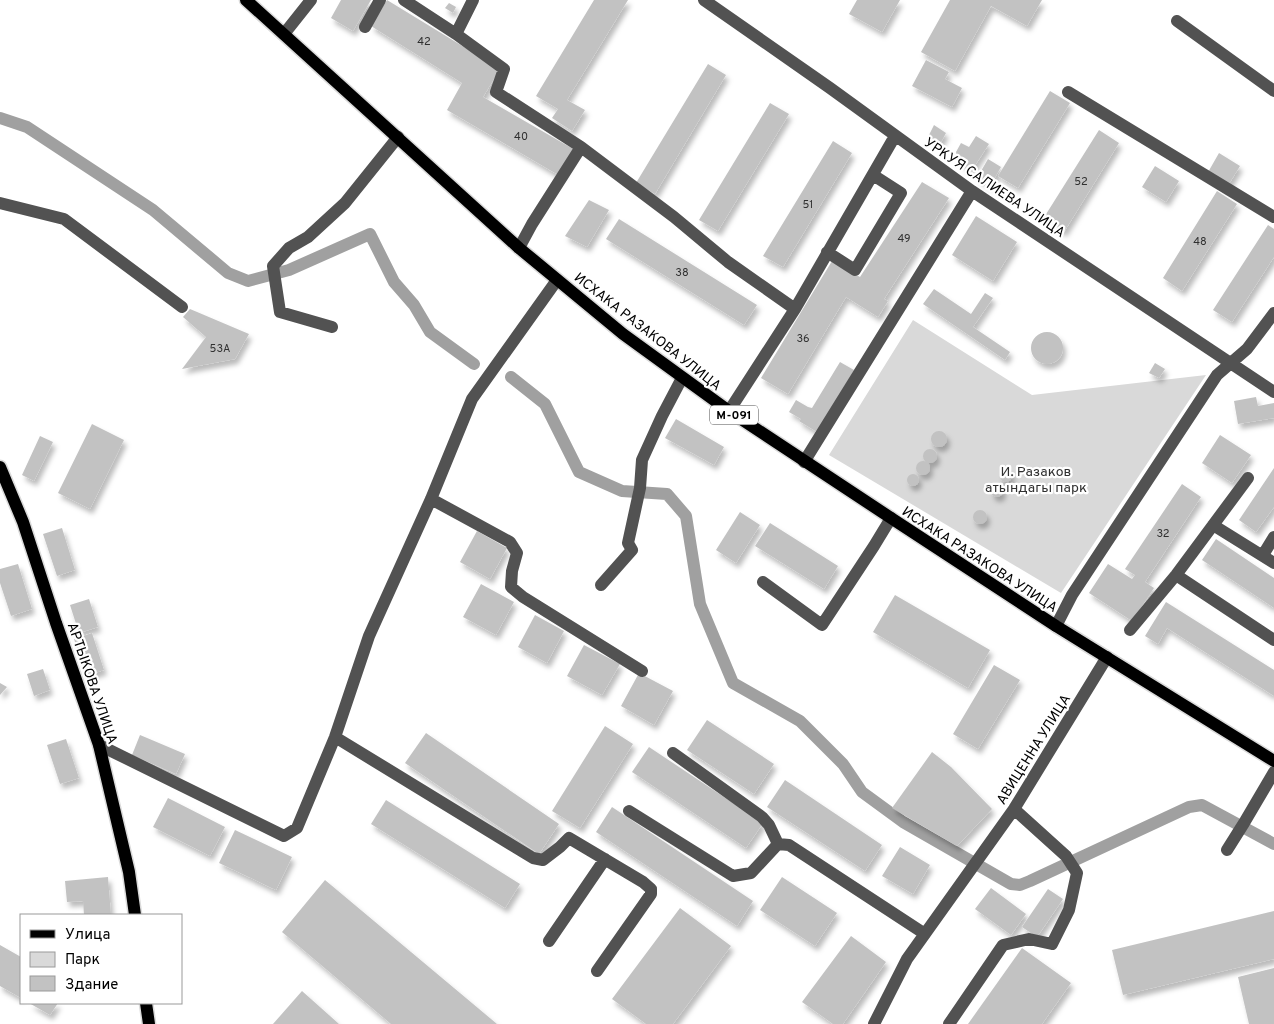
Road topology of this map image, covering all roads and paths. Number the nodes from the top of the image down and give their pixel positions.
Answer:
1 (246, 0) edge
2 (312, 0) edge
3 (380, 0) edge
4 (404, 0) edge
5 (473, 0) edge
6 (704, 0) edge
7 (1177, 21) dead end
8 (365, 27) dead end
9 (284, 34) junction
10 (456, 34) junction
11 (1274, 91) edge
12 (1068, 92) dead end
13 (895, 136) junction
14 (398, 137) junction
15 (581, 147) junction
16 (873, 175) junction
17 (972, 191) junction
18 (0, 203) edge
19 (1274, 217) edge
20 (519, 248) junction
21 (827, 252) junction
22 (557, 280) junction
23 (182, 307) dead end
24 (795, 309) junction
25 (1274, 313) edge
26 (332, 326) dead end
27 (1230, 363) junction
28 (682, 378) junction
29 (1274, 392) edge
30 (729, 411) junction
31 (804, 462) junction
32 (0, 467) edge
33 (1248, 478) dead end
34 (431, 499) junction
35 (890, 518) junction
36 (1213, 526) junction
37 (1274, 536) edge
38 (1262, 555) junction
39 (1274, 562) edge
40 (1176, 575) junction
41 (764, 582) dead end
42 (601, 585) dead end
43 (1056, 626) junction
44 (1130, 630) dead end
45 (1274, 640) edge
46 (1107, 657) junction
47 (642, 671) dead end
48 (336, 737) junction
49 (99, 744) junction
50 (673, 753) dead end
51 (1274, 761) edge
52 (1274, 772) edge
53 (1014, 809) junction
54 (629, 811) dead end
55 (778, 844) junction
56 (1230, 846) dead end
57 (605, 859) junction
58 (135, 914) edge
59 (925, 934) junction
60 (549, 941) dead end
61 (597, 972) dead end
62 (146, 1004) edge
63 (149, 1024) edge
64 (874, 1024) edge
65 (949, 1024) edge

1 - 9 main road, ИСХАКА РАЗАКОВА УЛИЦА / М-091
2 - 9 street
3 - 8 street
4 - 10 street
5 - 10 street
6 - 13 street, УРКУЯ САЛИЕВА УЛИЦА
7 - 11 street
9 - 14 main road, ИСХАКА РАЗАКОВА УЛИЦА / М-091
10 - 15 street
12 - 19 street
13 - 16 street
13 - 17 street, УРКУЯ САЛИЕВА УЛИЦА
14 - 20 main road, ИСХАКА РАЗАКОВА УЛИЦА / М-091
14 - 26 street
15 - 20 street
15 - 24 street
16 - 21 street
16 - 21 street
17 - 27 street, УРКУЯ САЛИЕВА УЛИЦА
17 - 31 street
18 - 23 street
20 - 22 main road, ИСХАКА РАЗАКОВА УЛИЦА / М-091
21 - 24 street
22 - 28 main road, ИСХАКА РАЗАКОВА УЛИЦА / М-091
22 - 34 street
24 - 30 street
25 - 27 street
27 - 29 street, УРКУЯ САЛИЕВА УЛИЦА
27 - 43 street
28 - 30 main road, ИСХАКА РАЗАКОВА УЛИЦА / М-091
28 - 42 street
30 - 31 main road, ИСХАКА РАЗАКОВА УЛИЦА / М-091
31 - 35 main road, ИСХАКА РАЗАКОВА УЛИЦА / М-091
32 - 49 main road, АРТЫКОВА УЛИЦА
33 - 36 street
34 - 47 street
34 - 48 street
35 - 41 street
35 - 43 main road, ИСХАКА РАЗАКОВА УЛИЦА / М-091
36 - 38 street
36 - 40 street
37 - 38 street
38 - 39 street
40 - 44 street
40 - 45 street
43 - 46 main road, ИСХАКА РАЗАКОВА УЛИЦА / М-091
46 - 51 main road, ИСХАКА РАЗАКОВА УЛИЦА / М-091
46 - 53 street, АВИЦЕННА УЛИЦА
48 - 49 street
48 - 57 street
49 - 58 main road, АРТЫКОВА УЛИЦА
50 - 55 street
52 - 56 street
53 - 59 street, АВИЦЕННА УЛИЦА
53 - 65 street
54 - 55 street
55 - 59 street
57 - 60 street
57 - 61 street
59 - 64 street
62 - 63 main road

